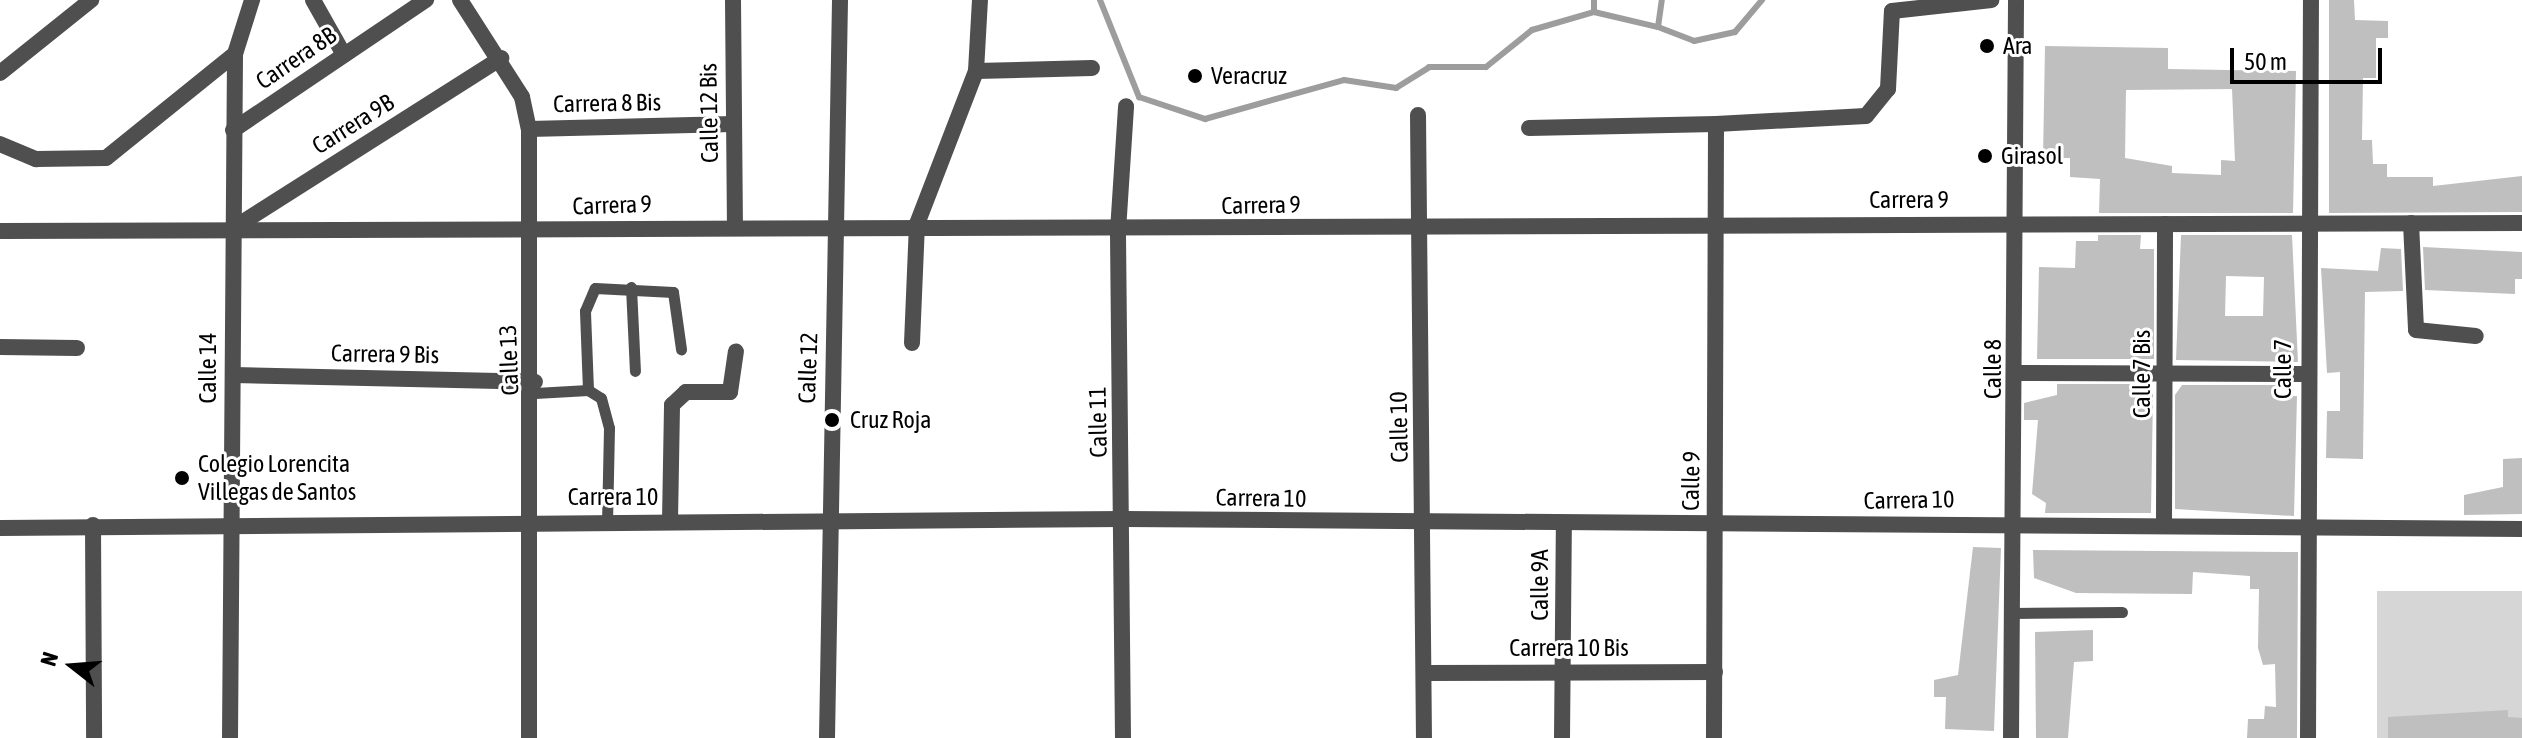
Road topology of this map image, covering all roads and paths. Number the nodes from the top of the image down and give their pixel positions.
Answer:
1 (91, 0) edge
2 (252, 0) edge
3 (313, 0) edge
4 (426, 0) edge
5 (460, 0) edge
6 (733, 0) edge
7 (840, 0) edge
8 (980, 0) edge
9 (1991, 0) edge
10 (2016, 0) edge
11 (2311, 0) edge
12 (235, 54) junction
13 (344, 55) junction
14 (501, 58) junction
15 (1092, 68) dead end
16 (976, 71) junction
17 (0, 73) edge
18 (1126, 106) dead end
19 (1418, 115) dead end
20 (733, 124) junction
21 (1716, 124) junction
22 (1529, 128) dead end
23 (529, 129) junction
24 (233, 130) junction
25 (0, 144) edge
26 (2411, 223) junction
27 (2522, 223) edge
28 (836, 224) junction
29 (917, 224) junction
30 (1719, 224) junction
31 (2165, 224) junction
32 (2311, 224) junction
33 (735, 225) junction
34 (2014, 225) junction
35 (1419, 227) junction
36 (230, 230) junction
37 (0, 231) edge
38 (528, 231) junction
39 (1118, 231) junction
40 (631, 287) junction
41 (2476, 336) dead end
42 (912, 343) dead end
43 (0, 347) edge
44 (77, 348) dead end
45 (681, 349) dead end
46 (736, 351) dead end
47 (635, 371) dead end
48 (2018, 373) junction
49 (2306, 374) junction
50 (233, 375) junction
51 (2166, 375) junction
52 (535, 387) junction
53 (588, 390) junction
54 (1124, 519) junction
55 (231, 521) junction
56 (531, 521) junction
57 (607, 521) junction
58 (670, 521) junction
59 (827, 522) junction
60 (2014, 523) junction
61 (2164, 524) junction
62 (93, 525) junction
63 (1425, 525) junction
64 (1564, 527) junction
65 (0, 528) edge
66 (1714, 528) junction
67 (2310, 528) junction
68 (2522, 529) edge
69 (2122, 612) dead end
70 (2012, 613) junction
71 (1563, 672) junction
72 (1715, 672) junction
73 (1424, 673) junction
74 (94, 738) edge
75 (230, 738) edge
76 (529, 738) edge
77 (827, 738) edge
78 (1123, 738) edge
79 (1424, 738) edge
80 (1562, 738) edge
81 (1714, 738) edge
82 (2011, 738) edge
83 (2308, 738) edge

1 - 17 street
2 - 12 street, Calle 14
3 - 13 street
4 - 13 street, Carrera 8B
5 - 14 street, Calle 13
6 - 20 street, Calle 12 Bis
7 - 28 street, Calle 12
8 - 16 street
9 - 21 street
10 - 34 street, Calle 8
11 - 32 street, Calle 7
12 - 24 street, Calle 14
12 - 25 street
13 - 24 street, Carrera 8B
14 - 23 street, Calle 13
14 - 36 street, Carrera 9B
15 - 16 street
16 - 29 street
18 - 39 street, Calle 11
19 - 35 street, Calle 10
20 - 23 street, Carrera 8 Bis
20 - 33 street, Calle 12 Bis
21 - 22 street
21 - 30 street, Calle 9
23 - 38 street, Calle 13
24 - 36 street, Calle 14
26 - 27 street, Carrera 9
26 - 32 street, Carrera 9
26 - 41 street
28 - 29 street, Carrera 9
28 - 33 street, Carrera 9
28 - 59 street, Calle 12
29 - 39 street, Carrera 9
29 - 42 street
30 - 34 street, Carrera 9
30 - 35 street, Carrera 9
30 - 66 street, Calle 9
31 - 32 street, Carrera 9
31 - 34 street, Carrera 9
31 - 51 street, Calle 7 Bis
32 - 49 street, Calle 7
33 - 38 street, Carrera 9
34 - 48 street, Calle 8
35 - 39 street, Carrera 9
35 - 63 street, Calle 10
36 - 37 street, Carrera 9
36 - 38 street, Carrera 9
36 - 50 street, Calle 14
38 - 52 street, Calle 13
39 - 54 street, Calle 11
40 - 45 lane
40 - 47 lane
40 - 53 lane
43 - 44 street
46 - 58 street
48 - 51 street
48 - 60 street, Calle 8
49 - 51 street
49 - 67 street, Calle 7
50 - 52 street, Carrera 9 Bis
50 - 55 street, Calle 14
51 - 61 street, Calle 7 Bis
52 - 53 lane
52 - 56 street, Calle 13
53 - 57 lane
54 - 59 street, Carrera 10
54 - 63 street, Carrera 10
54 - 78 street, Calle 11
55 - 56 street, Carrera 10
55 - 62 street, Carrera 10
55 - 75 street, Calle 14
56 - 57 street, Carrera 10
56 - 76 street, Calle 13
57 - 58 street, Carrera 10
58 - 59 street, Carrera 10
59 - 77 street, Calle 12
60 - 61 street, Carrera 10
60 - 66 street, Carrera 10
60 - 70 street, Calle 8
61 - 67 street, Carrera 10
62 - 65 street, Carrera 10
62 - 74 street
63 - 64 street, Carrera 10
63 - 73 street, Calle 10
64 - 66 street, Carrera 10
64 - 71 street, Calle 9A
66 - 72 street, Calle 9
67 - 68 street, Carrera 10
67 - 83 street, Calle 7
69 - 70 lane
70 - 82 street, Calle 8
71 - 72 street, Carrera 10 Bis
71 - 73 street, Carrera 10 Bis
71 - 80 street, Calle 9A
72 - 81 street, Calle 9
73 - 79 street, Calle 10

